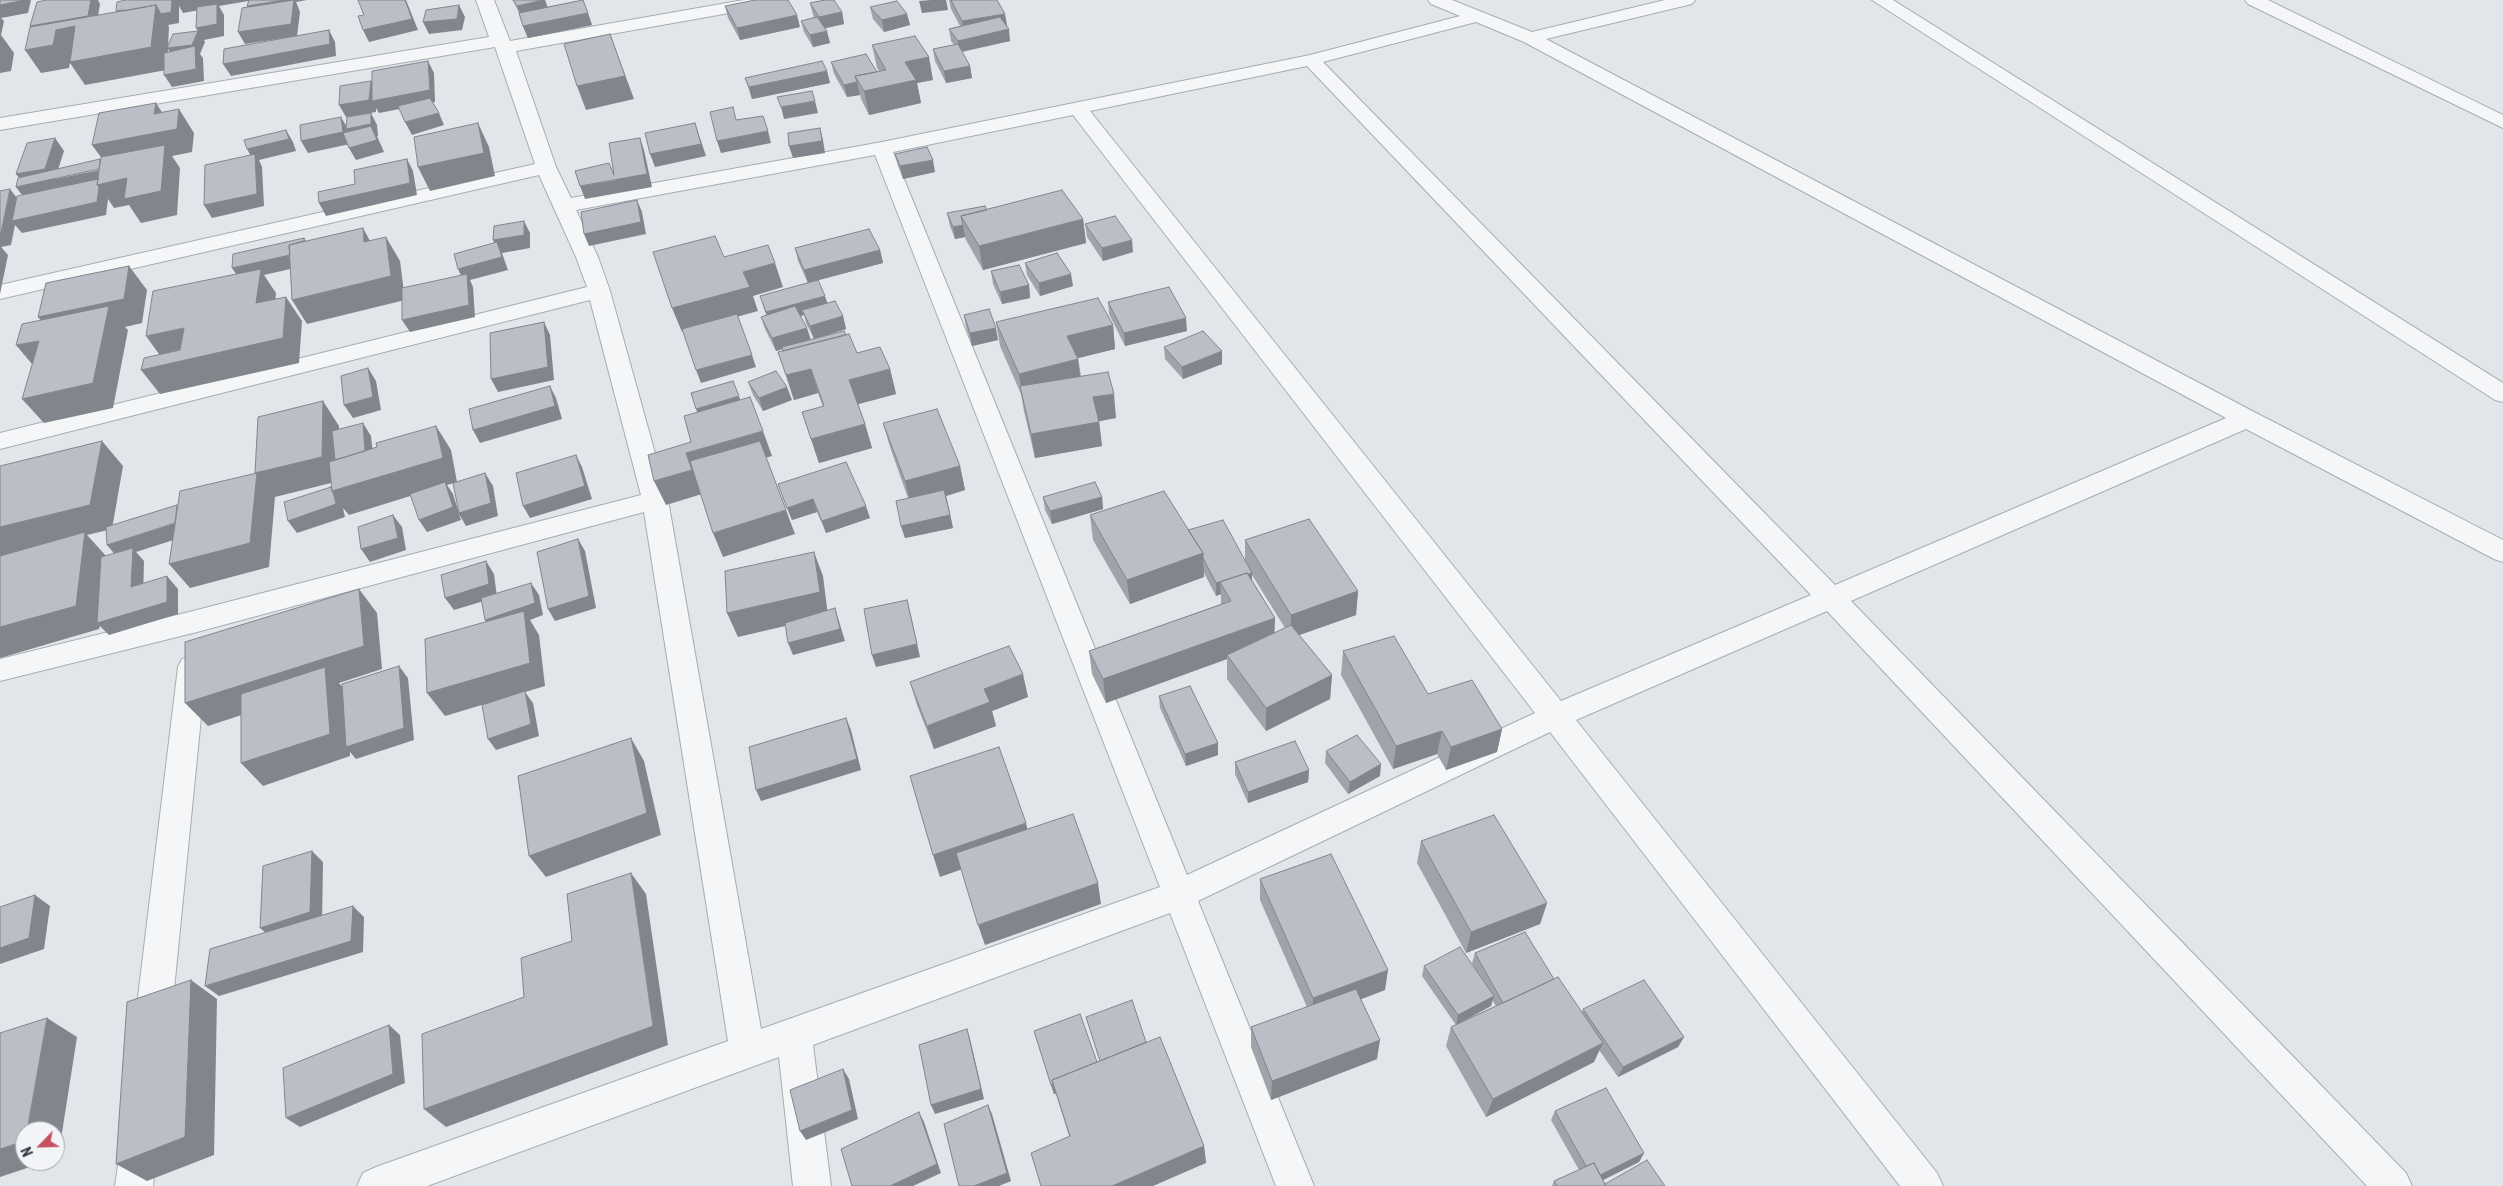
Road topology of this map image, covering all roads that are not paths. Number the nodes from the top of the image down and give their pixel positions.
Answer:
1 (485, 0) edge
2 (774, 0) edge
3 (1438, 0) edge
4 (1686, 0) edge
5 (1881, 0) edge
6 (2254, 0) edge
7 (1476, 16) junction
8 (1530, 38) junction
9 (502, 44) junction
10 (1311, 60) junction
11 (1078, 108) junction
12 (2503, 122) edge
13 (0, 124) edge
14 (882, 148) junction
15 (546, 167) junction
16 (562, 206) junction
17 (0, 292) edge
18 (599, 292) junction
19 (2503, 394) edge
20 (2247, 419) junction
21 (0, 441) edge
22 (655, 500) junction
23 (2503, 552) edge
24 (1830, 597) junction
25 (197, 621) junction
26 (0, 670) edge
27 (1554, 717) junction
28 (1178, 895) junction
29 (794, 1035) junction
30 (747, 1052) junction
31 (148, 1057) edge
32 (143, 1107) edge
33 (134, 1186) edge
34 (376, 1186) edge
35 (812, 1186) edge
36 (1295, 1186) edge
37 (1924, 1186) edge
38 (2393, 1186) edge

1 - 9 street
2 - 9 street
3 - 7 street
4 - 8 street
5 - 19 street
6 - 12 street
7 - 8 street
7 - 10 street
8 - 20 street
9 - 13 street
9 - 15 street
10 - 11 street
10 - 24 street
11 - 14 street
11 - 27 street
14 - 16 street
14 - 28 street
15 - 16 street
15 - 17 street
16 - 18 street
18 - 21 street
18 - 22 street
20 - 23 street
20 - 24 street
22 - 25 street
22 - 30 street
24 - 27 street
24 - 38 street
25 - 26 street
25 - 31 street
27 - 28 street
27 - 37 street
28 - 29 street
28 - 36 street
29 - 30 street
29 - 35 street
30 - 34 street
32 - 33 street

